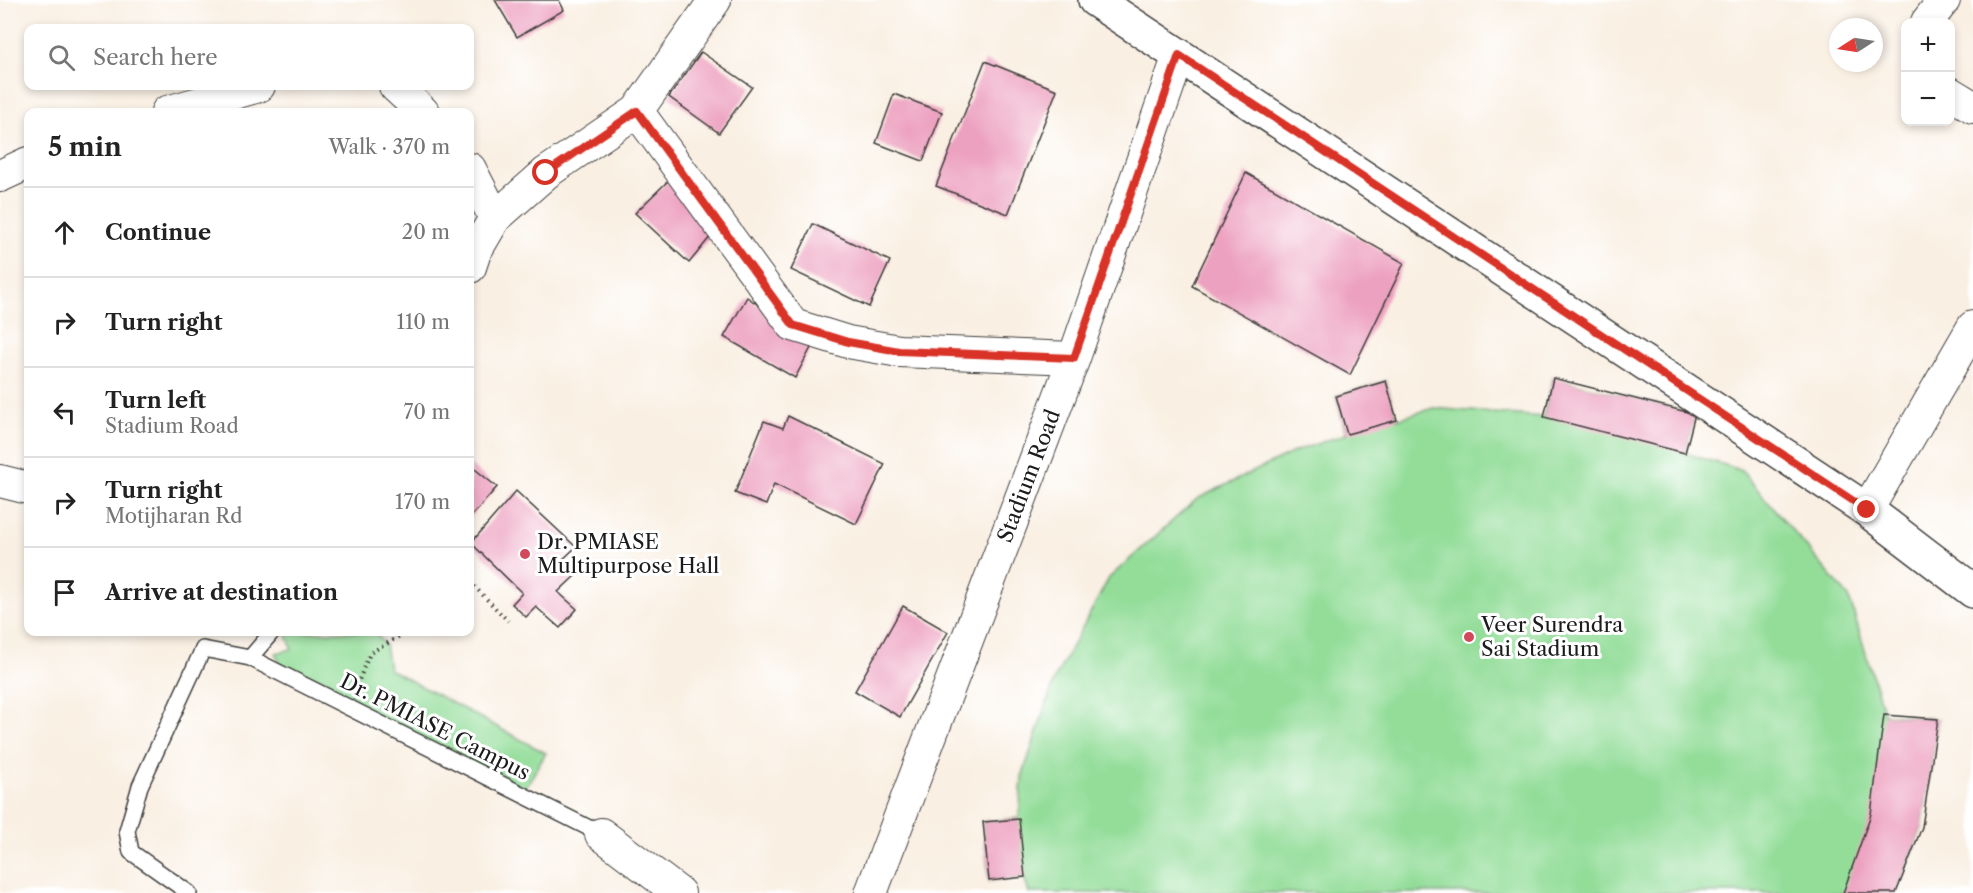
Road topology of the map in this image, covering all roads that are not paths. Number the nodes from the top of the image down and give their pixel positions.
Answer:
1 (715, 0) edge
2 (1095, 0) edge
3 (1944, 0) edge
4 (1930, 18) edge
5 (1179, 55) junction
6 (245, 90) edge
7 (399, 90) edge
8 (1955, 96) edge
9 (1973, 107) edge
10 (181, 108) edge
11 (419, 108) edge
12 (637, 111) junction
13 (24, 165) edge
14 (0, 176) edge
15 (474, 177) edge
16 (495, 218) junction
17 (474, 257) edge
18 (1973, 327) edge
19 (1074, 358) junction
20 (0, 481) edge
21 (24, 487) edge
22 (1867, 510) junction
23 (1973, 591) edge
24 (269, 636) edge
25 (250, 658) junction
26 (601, 834) joint
27 (189, 893) edge
28 (679, 893) edge
29 (871, 893) edge

1 - 12 street
2 - 5 main road
3 - 4 street
5 - 19 street, Stadium Road
5 - 22 main road
6 - 10 street
7 - 11 street
8 - 9 street
12 - 16 street
12 - 19 street
13 - 14 street
15 - 16 street
16 - 17 street
18 - 22 street
19 - 29 street, Stadium Road
20 - 21 street
22 - 23 main road
24 - 25 lane
25 - 26 lane, Dr. PMIASE Campus
25 - 27 lane, Dr. PMIASE Campus
26 - 28 street

